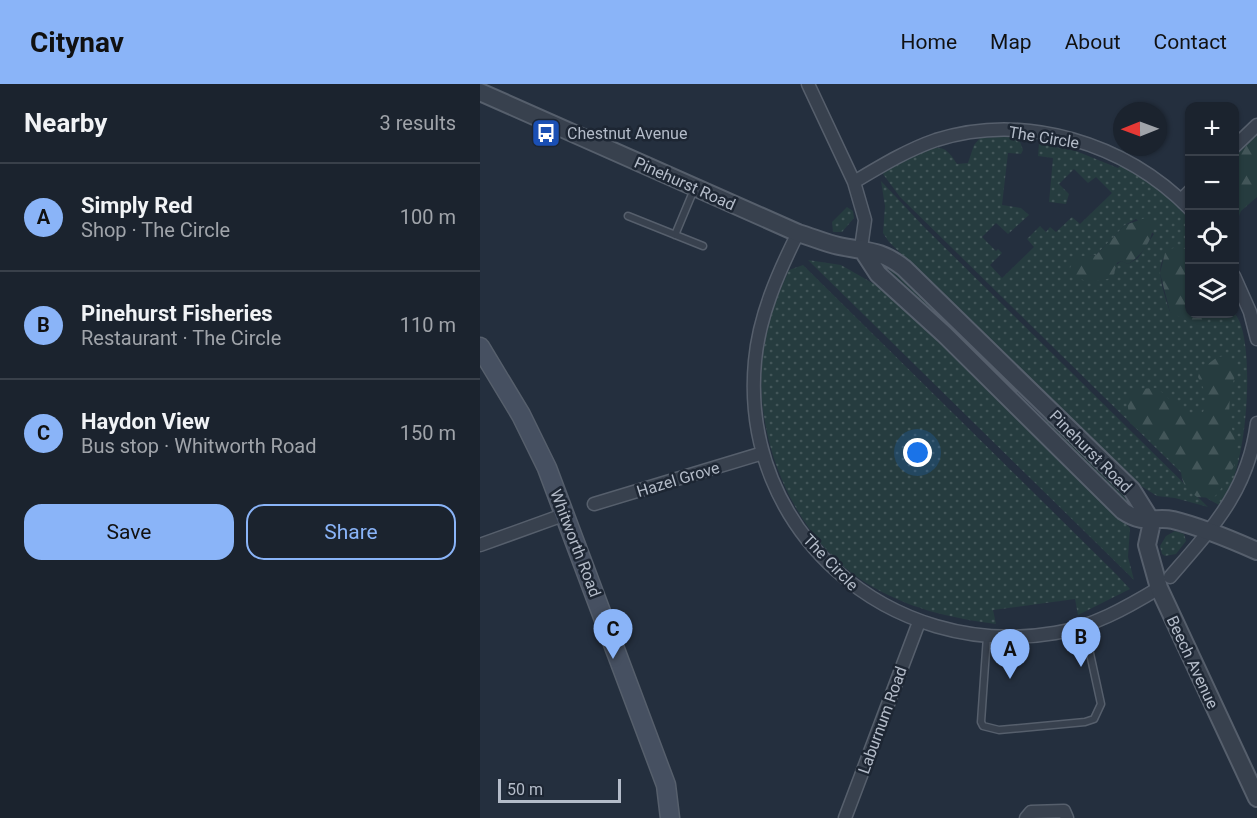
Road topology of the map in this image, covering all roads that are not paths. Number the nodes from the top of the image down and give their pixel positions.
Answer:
1 (808, 84) edge
2 (480, 92) edge
3 (1257, 125) edge
4 (1239, 142) edge
5 (854, 182) junction
6 (695, 187) junction
7 (1185, 199) edge
8 (628, 216) dead end
9 (798, 233) junction
10 (675, 235) junction
11 (703, 246) dead end
12 (861, 248) junction
13 (1239, 287) edge
14 (1257, 339) edge
15 (480, 347) edge
16 (992, 353) junction
17 (978, 368) junction
18 (1038, 398) junction
19 (1023, 413) junction
20 (1257, 423) edge
21 (763, 453) junction
22 (594, 504) dead end
23 (566, 514) junction
24 (1152, 522) junction
25 (1209, 532) junction
26 (480, 545) edge
27 (1257, 551) edge
28 (1164, 583) junction
29 (919, 622) junction
30 (1083, 626) junction
31 (987, 636) junction
32 (1257, 798) edge
33 (669, 818) edge
34 (845, 818) edge
35 (1026, 818) edge
36 (1067, 818) edge

1 - 5 street
2 - 6 street, Pinehurst Road
3 - 4 street
5 - 7 street, The Circle
5 - 12 street
6 - 9 street, Pinehurst Road
6 - 10 lane
8 - 10 lane
9 - 12 street, Pinehurst Road
9 - 21 street, The Circle
10 - 11 lane
12 - 16 street, Pinehurst Road
12 - 17 street, Pinehurst Road
13 - 14 street
15 - 23 main road, Whitworth Road
16 - 17 street
16 - 18 street, Pinehurst Road
17 - 19 street, Pinehurst Road
18 - 19 street
18 - 24 street, Pinehurst Road
19 - 24 street, Pinehurst Road
20 - 25 street, The Circle
21 - 22 street, Hazel Grove
21 - 29 street, The Circle
23 - 26 street
23 - 33 main road, Whitworth Road
24 - 25 street, Pinehurst Road
24 - 28 street, Beech Avenue
25 - 27 street, Pinehurst Road
25 - 28 street, The Circle
28 - 30 street, The Circle
28 - 32 street, Beech Avenue
29 - 31 street, The Circle
29 - 34 street, Laburnum Road
30 - 31 street, The Circle
30 - 31 lane
35 - 36 street

